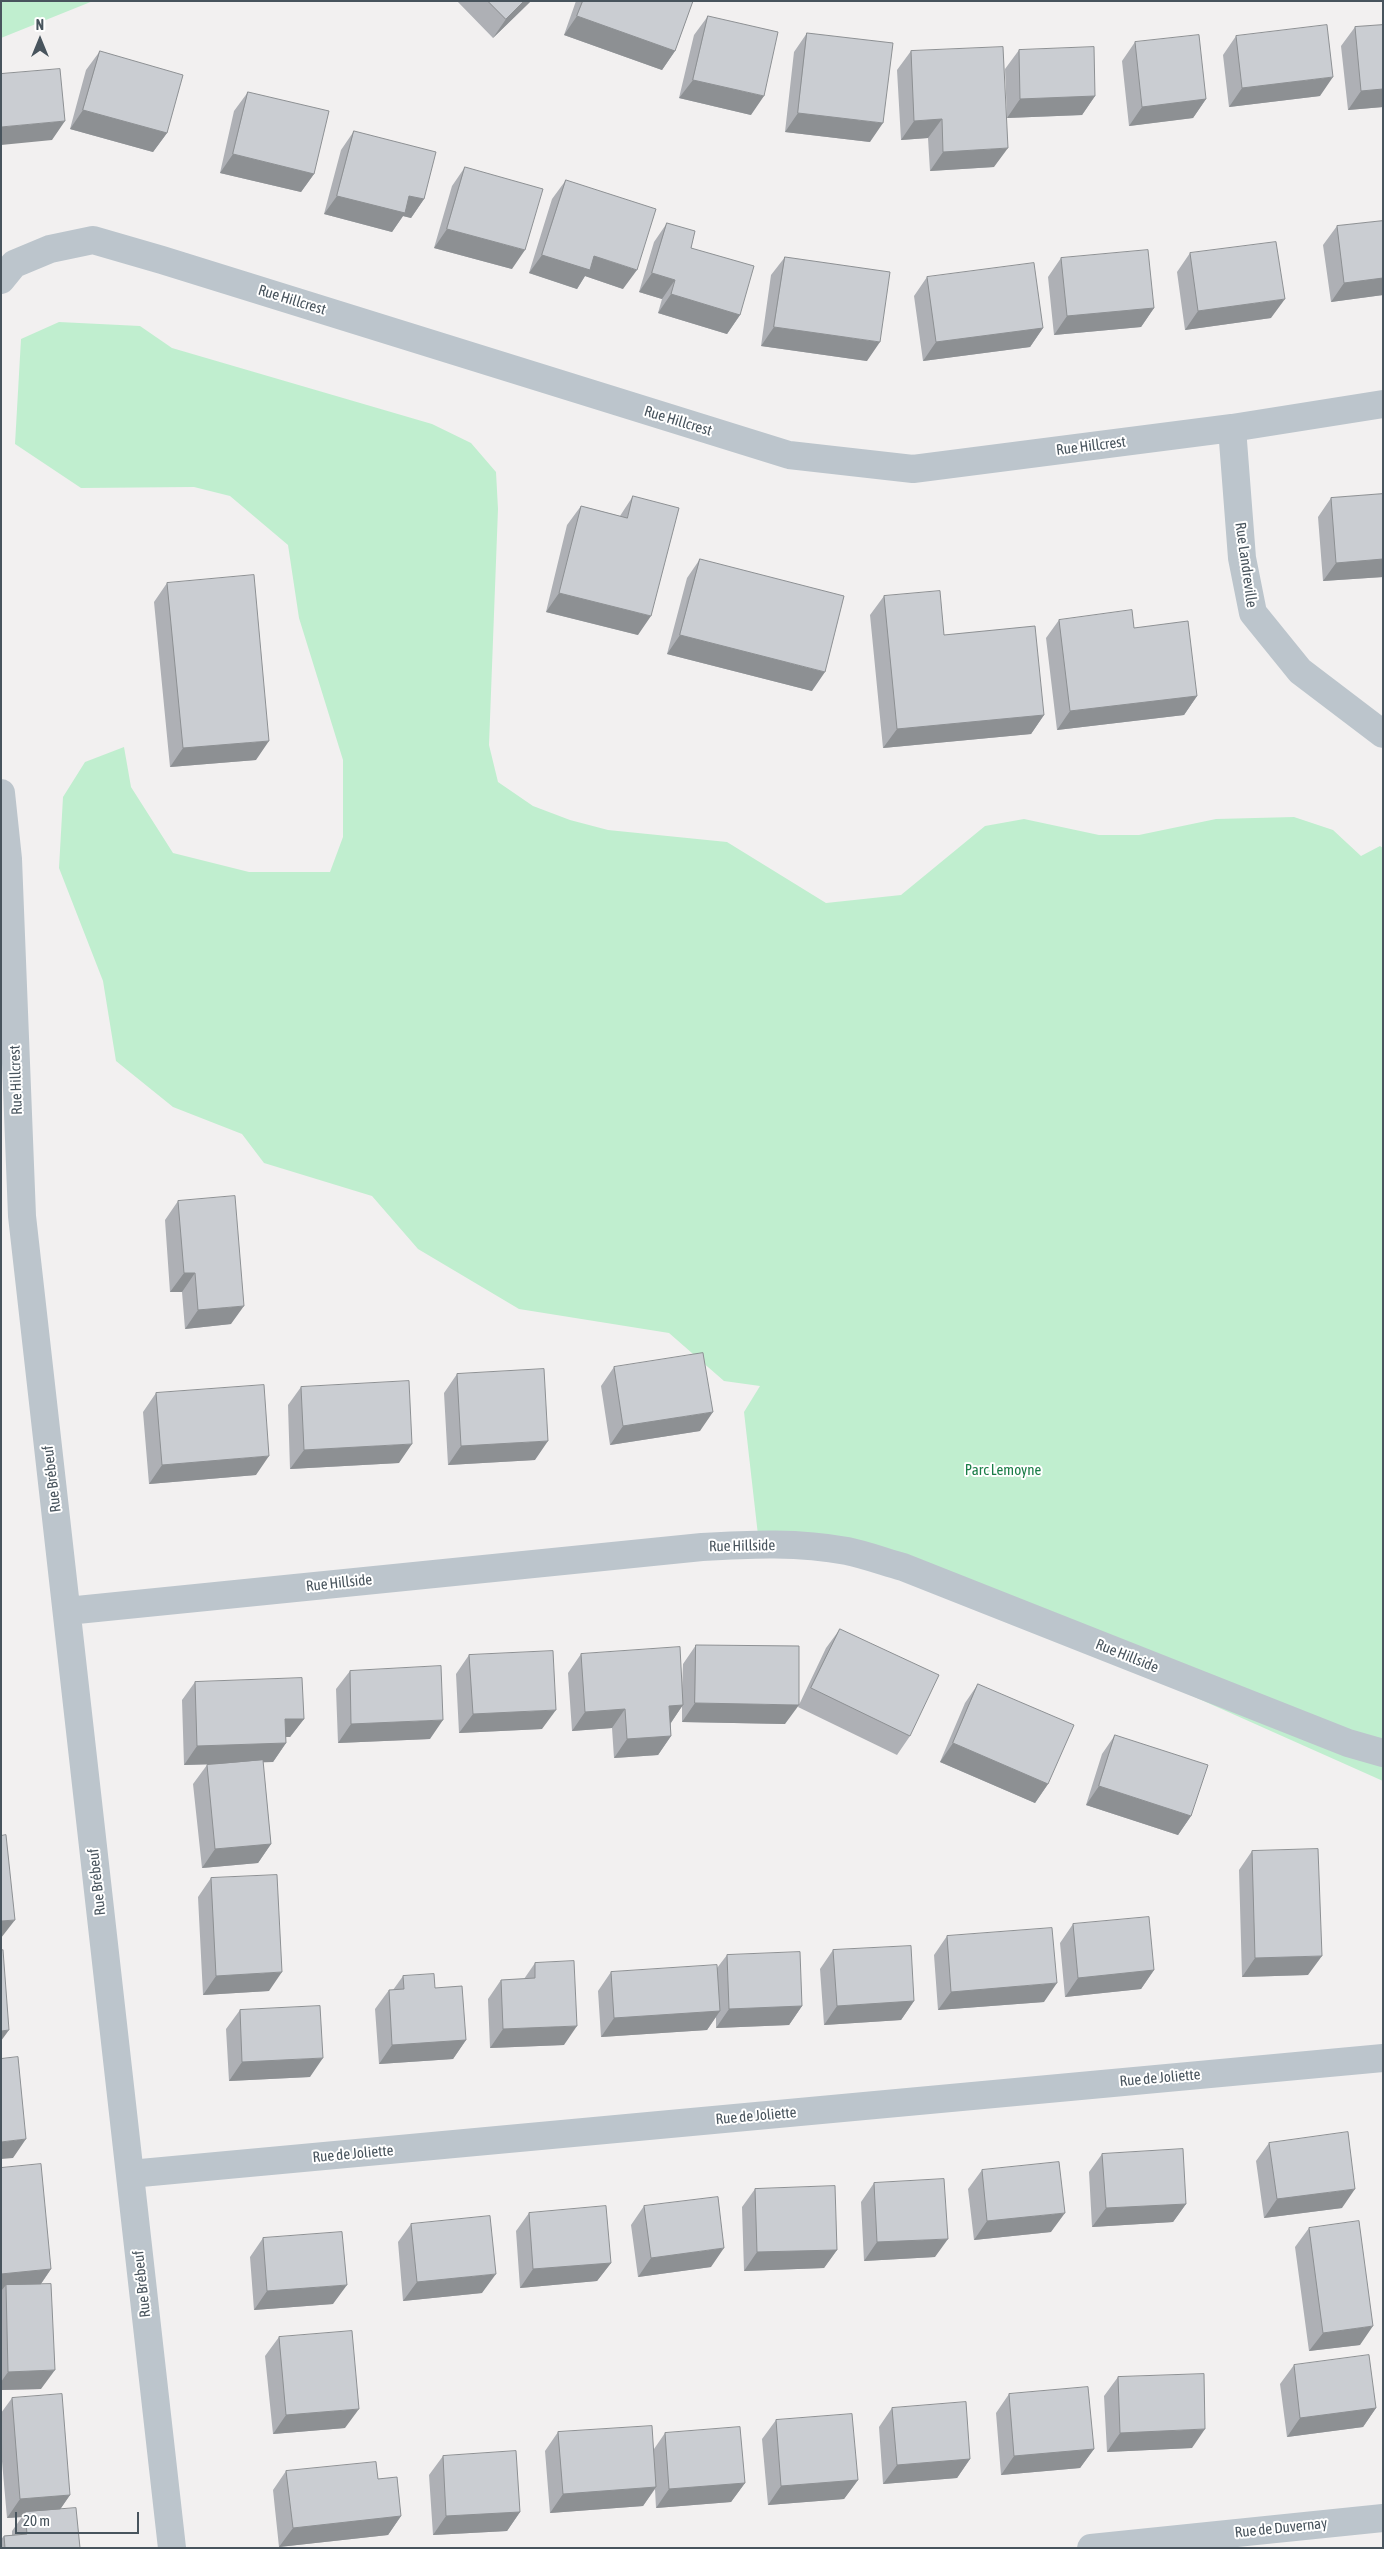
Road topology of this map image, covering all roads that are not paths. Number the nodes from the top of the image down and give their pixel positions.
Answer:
1 (1, 280) edge
2 (1383, 404) edge
3 (1232, 428) junction
4 (1383, 734) edge
5 (1, 793) edge
6 (12, 1217) edge
7 (67, 1611) junction
8 (1383, 1753) edge
9 (1383, 2058) edge
10 (130, 2174) junction
11 (1383, 2518) edge
12 (172, 2548) edge
13 (1091, 2548) edge

1 - 3 street, Rue Hillcrest
2 - 3 street, Rue Hillcrest
3 - 4 street, Rue Landreville
5 - 6 street, Rue Hillcrest
6 - 7 street, Rue Brébeuf
7 - 8 street, Rue Hillside
7 - 10 street, Rue Brébeuf
9 - 10 street, Rue de Joliette
10 - 12 street, Rue Brébeuf
11 - 13 street, Rue de Duvernay

